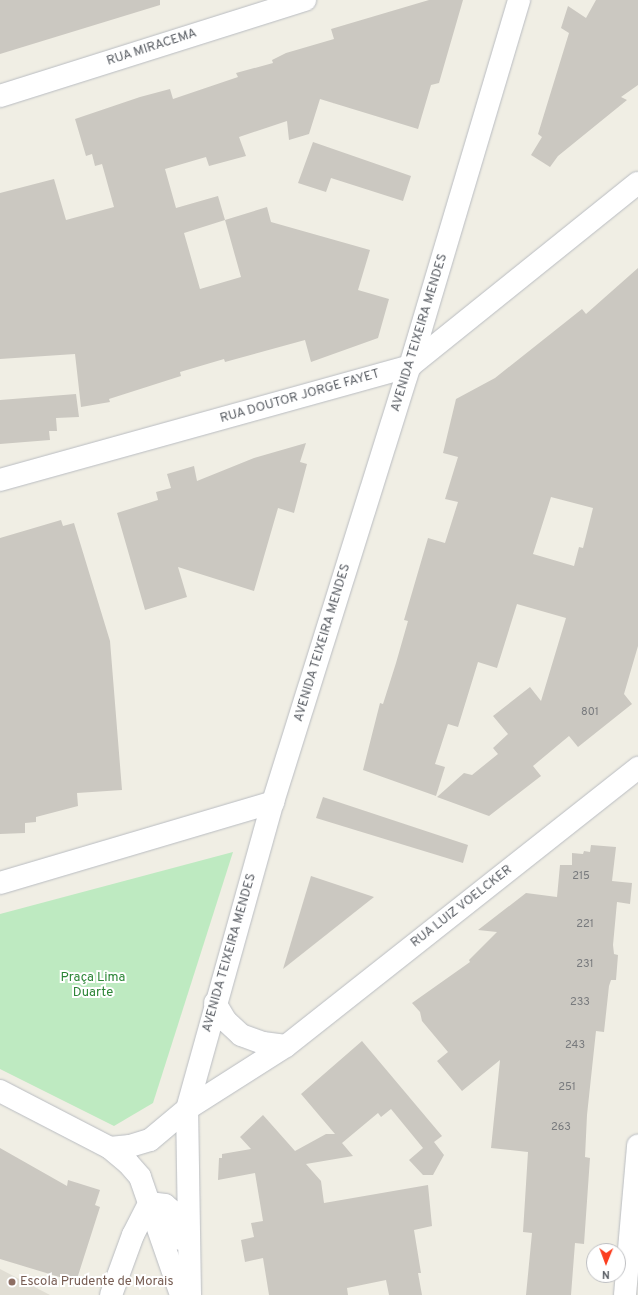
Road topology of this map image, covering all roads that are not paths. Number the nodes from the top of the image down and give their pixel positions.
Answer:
1 (305, 0) edge
2 (519, 0) edge
3 (0, 96) edge
4 (638, 183) edge
5 (410, 366) junction
6 (0, 480) edge
7 (638, 768) edge
8 (273, 802) junction
9 (0, 882) edge
10 (215, 1003) junction
11 (286, 1046) junction
12 (0, 1091) edge
13 (187, 1109) junction
14 (110, 1148) junction
15 (638, 1152) edge
16 (149, 1203) junction
17 (188, 1271) junction
18 (111, 1295) edge
19 (181, 1295) edge
20 (190, 1295) edge
21 (625, 1295) edge

1 - 3 street, RUA MIRACEMA
2 - 5 street, AVENIDA TEIXEIRA MENDES
4 - 5 street, RUA DOUTOR JORGE FAYET
5 - 6 street, RUA DOUTOR JORGE FAYET
5 - 8 street, AVENIDA TEIXEIRA MENDES
7 - 11 street, RUA LUIZ VOELCKER
8 - 9 street
8 - 10 street, AVENIDA TEIXEIRA MENDES
10 - 11 street
10 - 13 street, AVENIDA TEIXEIRA MENDES
11 - 13 street, RUA LUIZ VOELCKER
12 - 14 street
13 - 14 street, RUA LUIZ VOELCKER
13 - 17 street, AVENIDA TEIXEIRA MENDES
14 - 16 street
15 - 21 street
16 - 17 street
16 - 18 street
16 - 19 street
17 - 20 street, AVENIDA TEIXEIRA MENDES

